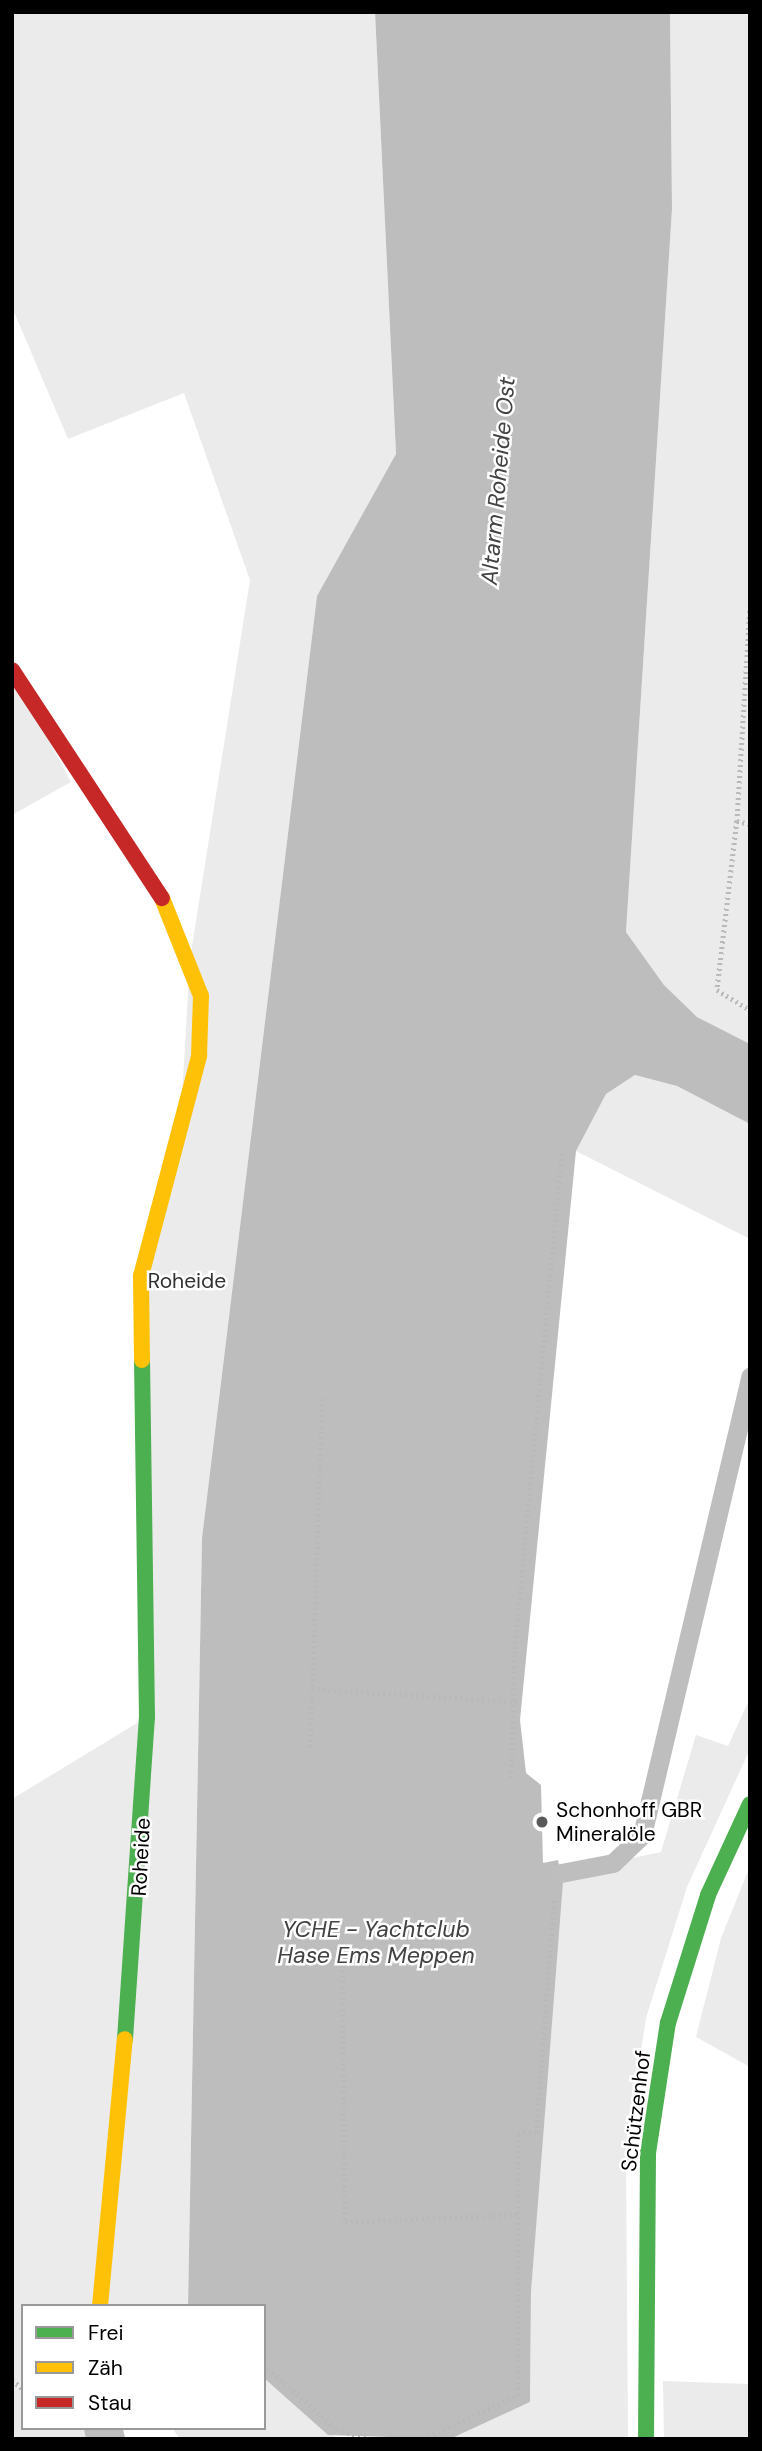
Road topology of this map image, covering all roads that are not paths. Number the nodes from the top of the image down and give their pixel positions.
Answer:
1 (12, 670) edge
2 (750, 1377) edge
3 (750, 1804) edge
4 (558, 1881) road end
5 (100, 2304) edge
6 (646, 2439) edge

1 - 5 street, Roheide
2 - 4 lane
3 - 6 street, Schützenhof

